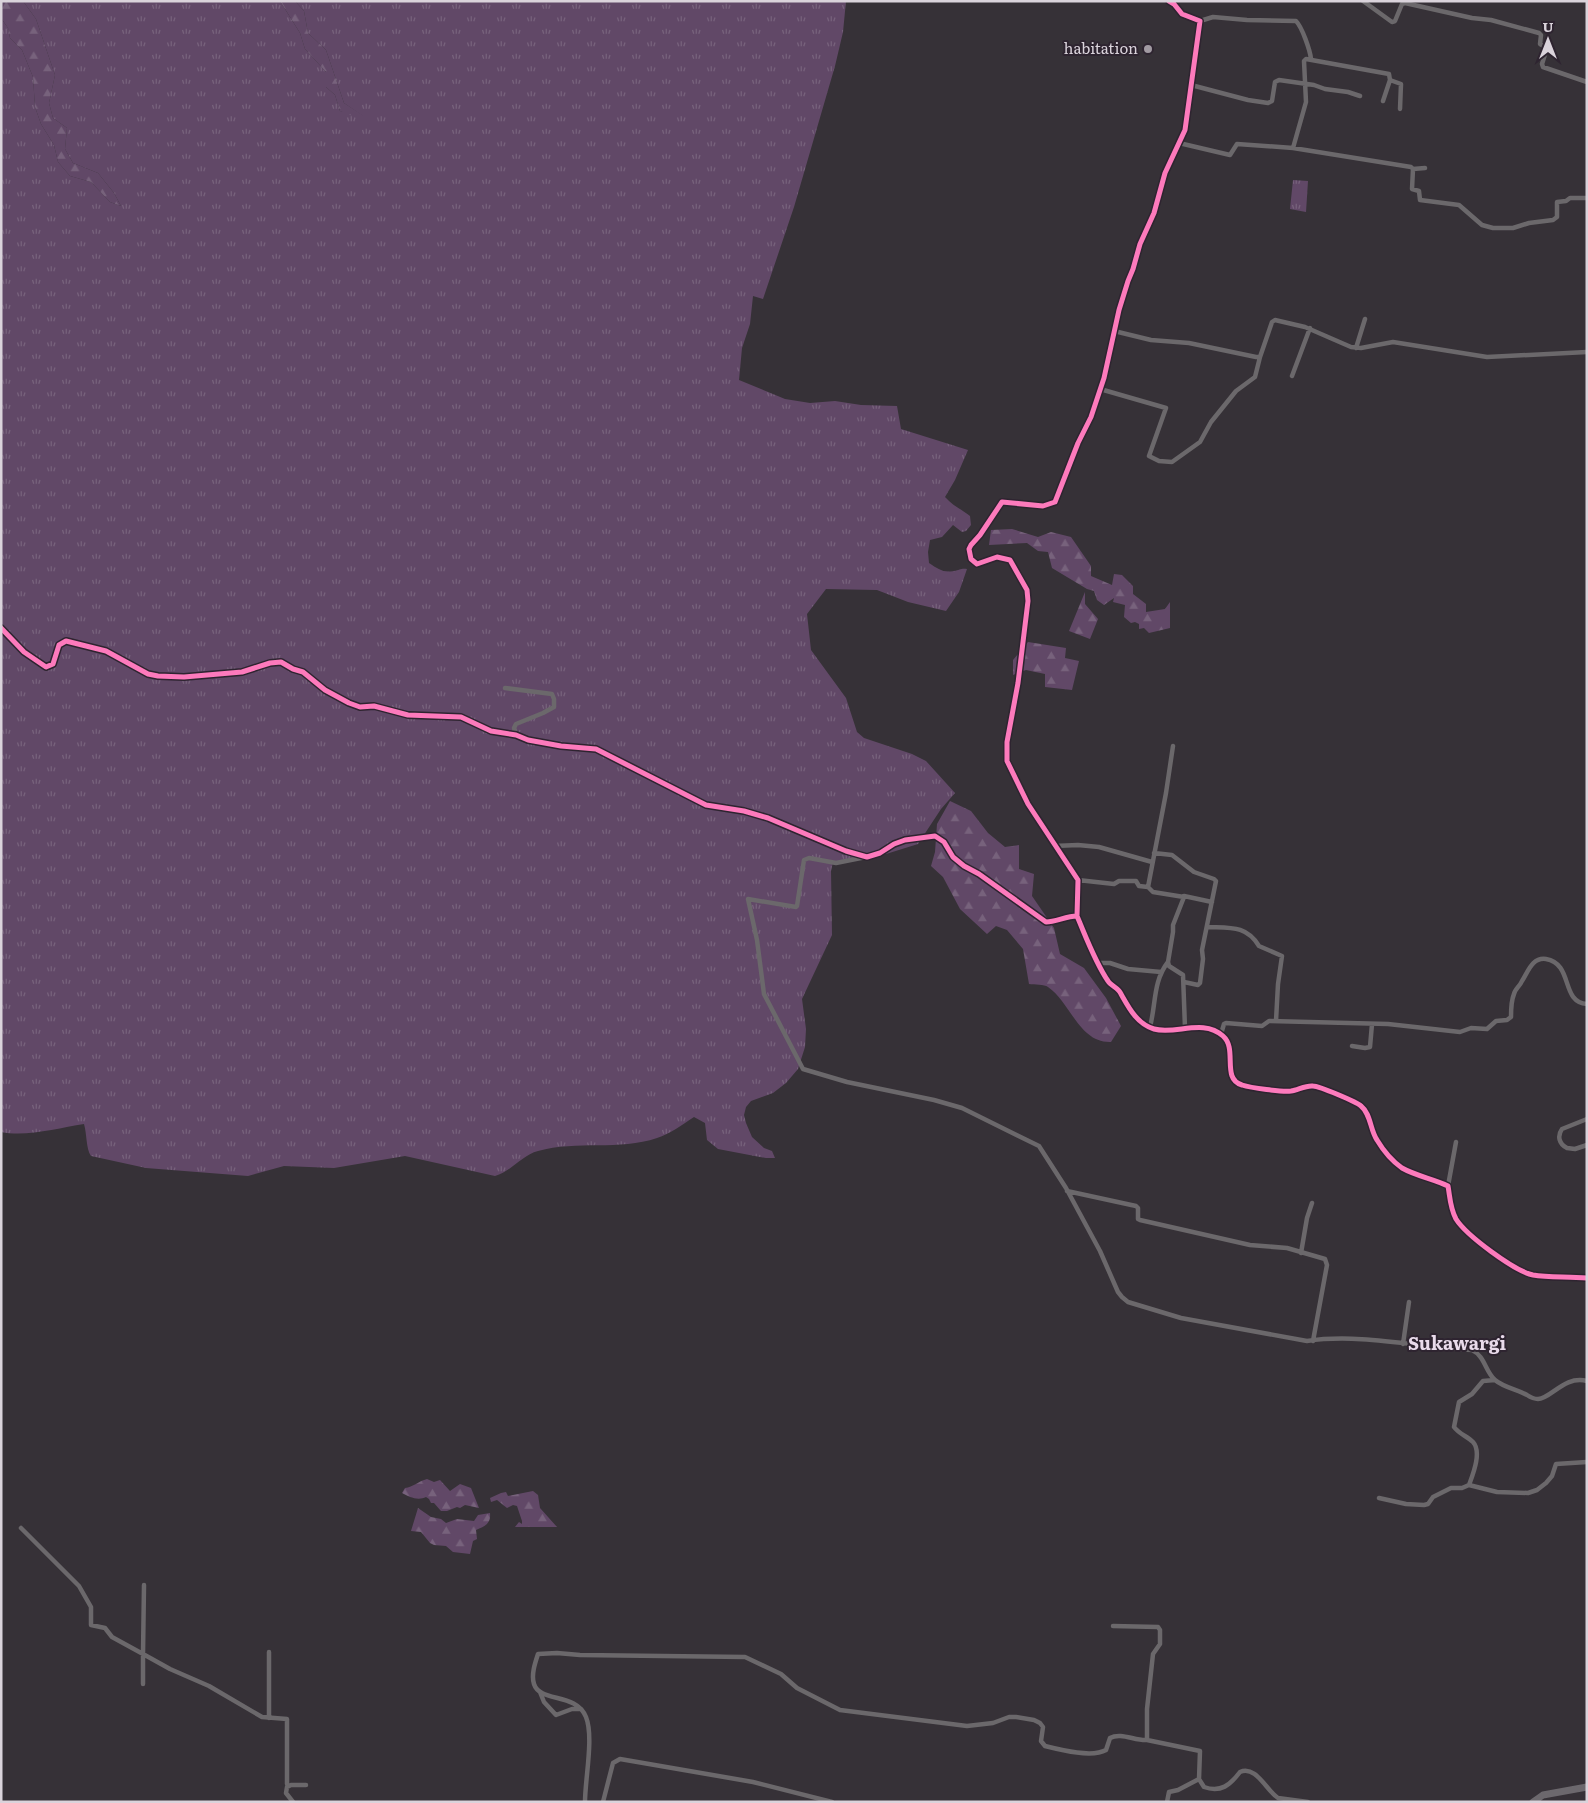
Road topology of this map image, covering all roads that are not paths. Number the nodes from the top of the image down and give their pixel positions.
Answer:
1 (1169, 1) edge
2 (1363, 1) edge
3 (1200, 21) junction
4 (1311, 59) junction
5 (1390, 80) junction
6 (1587, 82) edge
7 (1306, 83) junction
8 (1191, 85) junction
9 (1360, 96) dead end
10 (1383, 101) dead end
11 (1400, 109) dead end
12 (1179, 143) junction
13 (1293, 148) junction
14 (1425, 168) dead end
15 (1413, 170) junction
16 (1587, 198) edge
17 (1365, 319) dead end
18 (1310, 328) junction
19 (1114, 331) junction
20 (1356, 348) junction
21 (1587, 352) edge
22 (1260, 357) junction
23 (1292, 376) dead end
24 (1100, 389) junction
25 (1, 628) edge
26 (504, 688) dead end
27 (516, 735) junction
28 (1173, 746) dead end
29 (1054, 846) junction
30 (1154, 853) junction
31 (867, 857) junction
32 (1152, 862) junction
33 (1078, 880) junction
34 (1148, 887) junction
35 (1184, 896) junction
36 (1212, 902) junction
37 (1077, 916) junction
38 (1207, 927) junction
39 (1168, 962) junction
40 (1098, 963) junction
41 (1161, 972) junction
42 (1184, 982) junction
43 (1587, 1004) edge
44 (1276, 1021) junction
45 (1372, 1024) junction
46 (1150, 1027) junction
47 (1185, 1028) junction
48 (1221, 1034) junction
49 (1352, 1046) dead end
50 (1587, 1119) edge
51 (1456, 1142) dead end
52 (1587, 1145) edge
53 (1448, 1186) junction
54 (1067, 1190) junction
55 (1312, 1203) dead end
56 (1302, 1253) junction
57 (1587, 1278) edge
58 (1409, 1302) dead end
59 (1313, 1340) junction
60 (1403, 1344) junction
61 (1495, 1380) junction
62 (1587, 1381) edge
63 (1587, 1462) edge
64 (1469, 1485) junction
65 (1379, 1498) dead end
66 (20, 1528) dead end
67 (144, 1585) dead end
68 (1112, 1626) dead end
69 (269, 1652) dead end
70 (142, 1654) junction
71 (142, 1684) dead end
72 (539, 1691) junction
73 (582, 1709) junction
74 (269, 1718) junction
75 (1147, 1740) junction
76 (1199, 1780) junction
77 (288, 1785) junction
78 (306, 1785) dead end
79 (1587, 1787) edge
80 (293, 1802) edge
81 (585, 1802) edge
82 (602, 1802) edge
83 (832, 1802) edge
84 (1167, 1802) edge
85 (1308, 1802) edge
86 (1533, 1802) edge

1 - 3 street
2 - 6 street
3 - 4 street
3 - 8 street
4 - 5 street
4 - 7 street
5 - 10 street
5 - 11 street
7 - 8 street
7 - 9 street
7 - 13 street
8 - 12 street
12 - 13 street
12 - 19 street
13 - 15 street
14 - 15 street
15 - 16 street
17 - 20 street
18 - 20 street
18 - 22 street
18 - 23 street
19 - 22 street
19 - 24 street
20 - 21 street
22 - 24 street
24 - 29 street
25 - 27 street
26 - 27 street
27 - 31 street
28 - 30 street
29 - 32 street
29 - 33 street
30 - 32 street
30 - 36 street
31 - 37 street
31 - 54 street
32 - 34 street
33 - 34 street
33 - 37 street
34 - 35 street
35 - 36 street
35 - 39 street
36 - 38 street
37 - 40 street
38 - 42 street
38 - 44 street
39 - 41 street
39 - 42 street
40 - 41 street
40 - 46 street
41 - 46 street
42 - 47 street
43 - 45 street
44 - 45 street
44 - 48 street
45 - 49 street
46 - 47 street
47 - 48 street
48 - 53 street
50 - 52 street
51 - 53 street
53 - 57 street
54 - 56 street
54 - 59 street
55 - 56 street
56 - 59 street
58 - 60 street
59 - 60 street
60 - 61 street
61 - 62 street
61 - 64 street
63 - 64 street
64 - 65 street
66 - 70 street
67 - 70 street
68 - 75 street
69 - 74 street
70 - 71 street
70 - 74 street
72 - 73 street
72 - 73 street
72 - 75 street
73 - 81 street
74 - 77 street
75 - 76 street
76 - 84 street
76 - 85 street
77 - 78 street
77 - 80 street
79 - 86 main road
82 - 83 street

